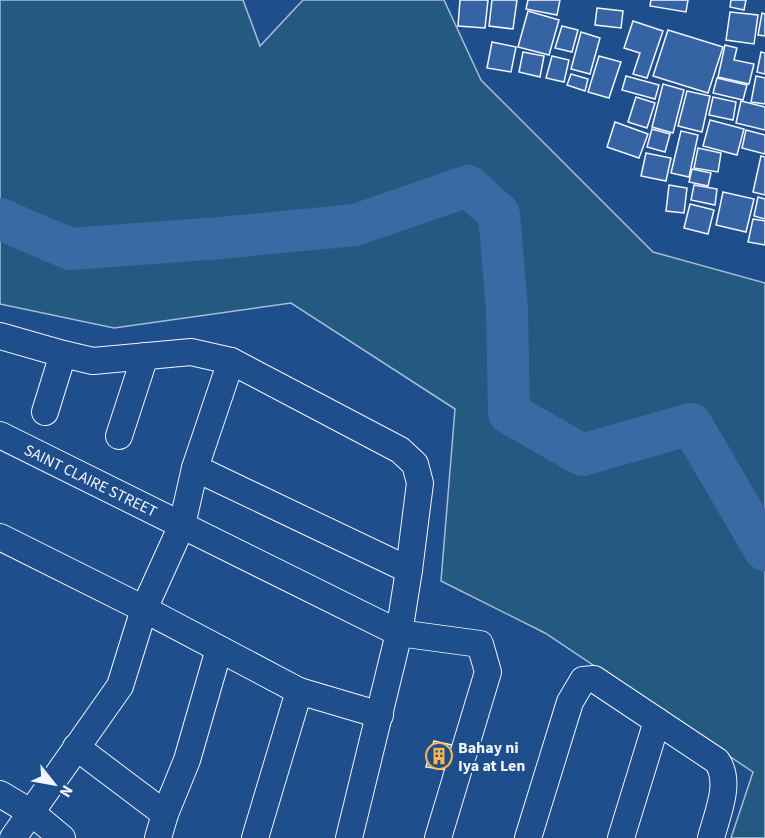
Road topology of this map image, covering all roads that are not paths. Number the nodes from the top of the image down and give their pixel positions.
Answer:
1 (0, 336) edge
2 (63, 354) junction
3 (145, 356) junction
4 (231, 361) junction
5 (45, 411) dead end
6 (0, 435) edge
7 (119, 436) dead end
8 (195, 468) junction
9 (182, 525) junction
10 (0, 537) edge
11 (409, 570) junction
12 (144, 609) junction
13 (399, 633) junction
14 (219, 649) junction
15 (299, 691) junction
16 (380, 715) junction
17 (657, 721) junction
18 (76, 747) junction
19 (0, 794) edge
20 (32, 813) junction
21 (162, 826) edge
22 (13, 838) edge
23 (62, 838) edge
24 (255, 838) edge
25 (349, 838) edge
26 (438, 838) edge
27 (528, 838) edge
28 (621, 838) edge
29 (711, 838) edge

1 - 2 street
2 - 3 street
2 - 5 street
3 - 4 street
3 - 7 street
4 - 8 street
4 - 11 street
6 - 9 street, SAINT CLAIRE STREET
8 - 9 street
8 - 11 street
9 - 12 street
9 - 13 street, SAINT CLAIRE STREET
10 - 12 street
11 - 13 street
12 - 14 street
12 - 18 street
13 - 16 street
13 - 26 street, SAINT CLAIRE STREET
14 - 15 street
14 - 21 street
15 - 16 street
15 - 24 street
16 - 25 street
17 - 27 street
17 - 28 street
17 - 29 street
18 - 20 street
18 - 21 street
19 - 20 street
20 - 22 street
20 - 23 street

